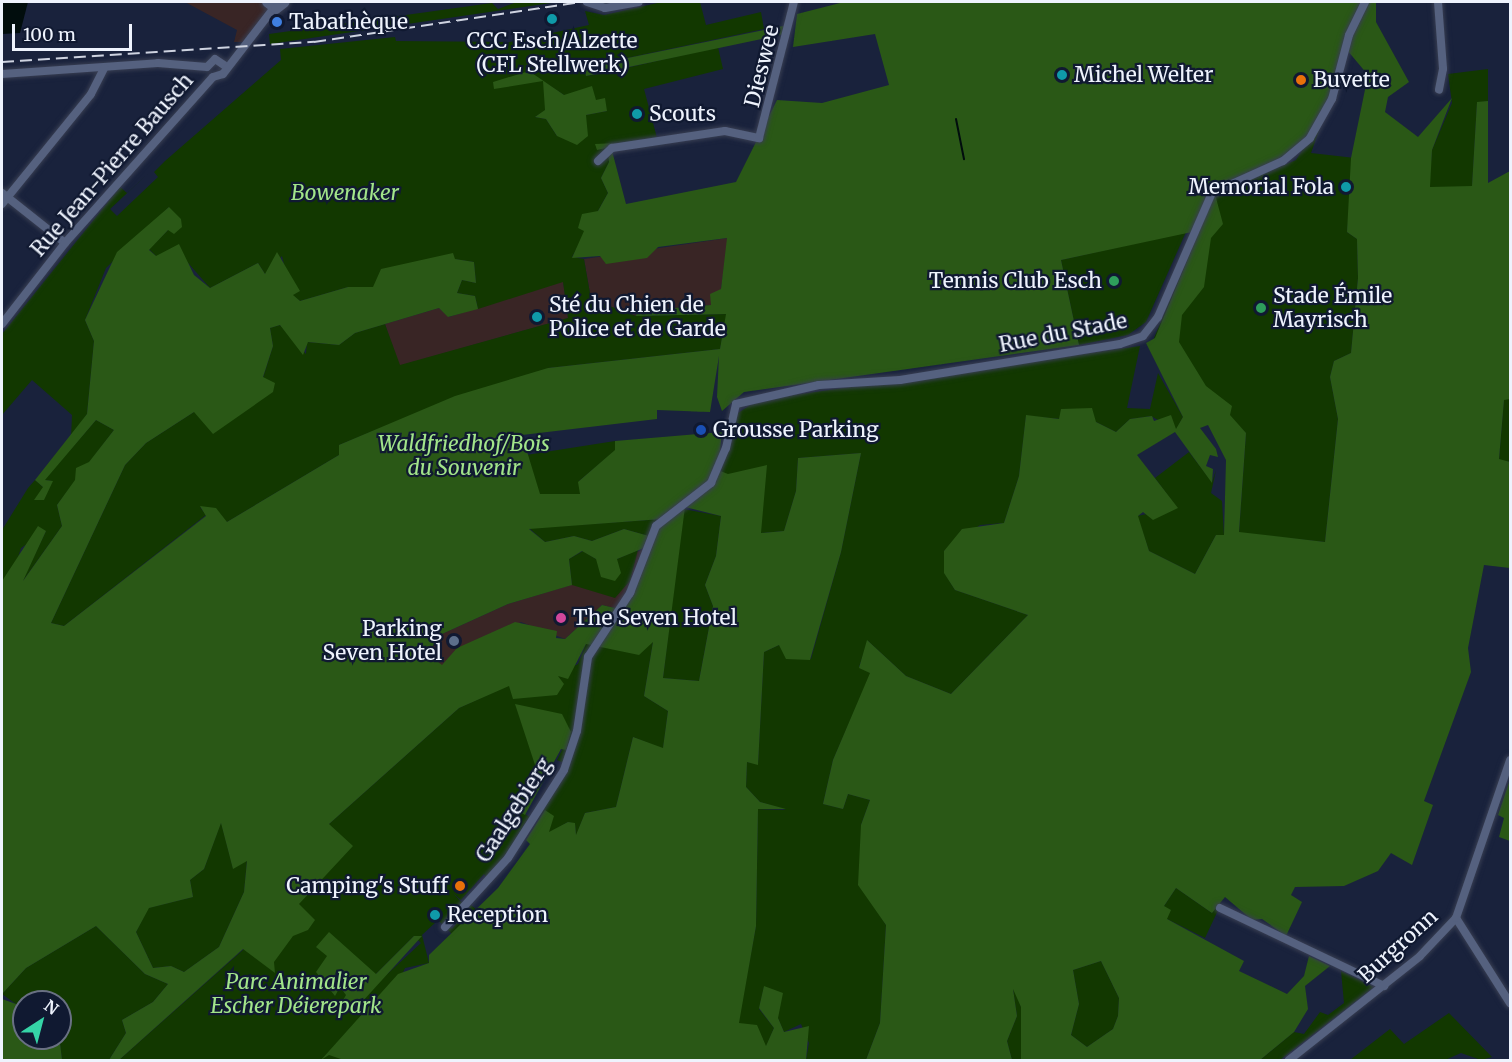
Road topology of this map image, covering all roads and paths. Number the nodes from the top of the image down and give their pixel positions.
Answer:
1 (285, 2) edge
2 (587, 2) edge
3 (638, 2) edge
4 (794, 2) edge
5 (1365, 2) edge
6 (1438, 2) edge
7 (270, 5) edge
8 (224, 65) junction
9 (207, 66) junction
10 (105, 68) junction
11 (2, 74) edge
12 (213, 77) junction
13 (1439, 90) dead end
14 (598, 161) dead end
15 (3, 198) edge
16 (64, 243) junction
17 (2, 324) edge
18 (729, 422) joint
19 (1510, 760) edge
20 (1220, 908) dead end
21 (1456, 918) junction
22 (445, 927) dead end
23 (1384, 986) junction
24 (1510, 1003) edge
25 (1289, 1060) edge

1 - 7 street
2 - 3 street
4 - 14 street, Dieswee
5 - 18 street, Rue du Stade
6 - 13 street
7 - 8 street, Rue Jean-Pierre Bausch
8 - 9 street, Rue Jean-Pierre Bausch
8 - 12 street, Rue Jean-Pierre Bausch
9 - 10 street
9 - 12 street
10 - 11 street
10 - 15 street
12 - 16 street, Rue Jean-Pierre Bausch
15 - 16 street
16 - 17 street, Rue Jean-Pierre Bausch
18 - 22 street, Gaalgebierg
19 - 21 street, Burgronn
20 - 23 street
21 - 23 street, Burgronn
21 - 24 street
23 - 25 street, Burgronn

